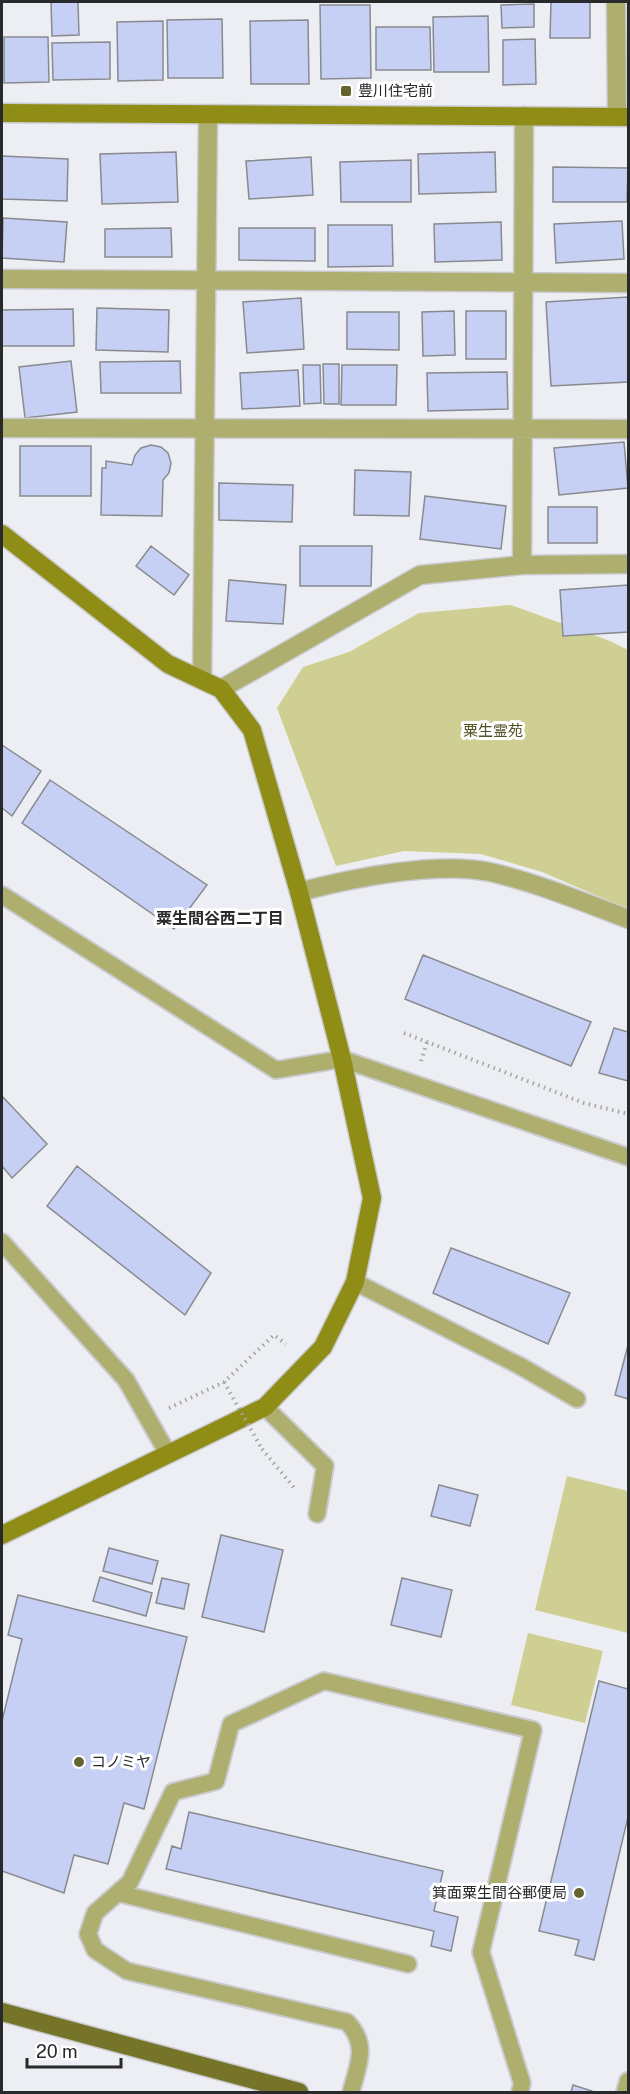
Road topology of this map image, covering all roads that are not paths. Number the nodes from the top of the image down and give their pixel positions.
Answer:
1 (616, 2) edge
2 (2, 113) edge
3 (208, 115) junction
4 (524, 116) junction
5 (623, 117) edge
6 (2, 279) edge
7 (205, 281) junction
8 (522, 283) junction
9 (628, 283) edge
10 (522, 428) junction
11 (2, 429) edge
12 (628, 429) edge
13 (203, 430) junction
14 (2, 534) edge
15 (628, 564) edge
16 (522, 565) junction
17 (202, 680) junction
18 (221, 689) junction
19 (299, 892) junction
20 (2, 895) edge
21 (628, 919) edge
22 (342, 1059) junction
23 (628, 1156) edge
24 (2, 1242) edge
25 (355, 1282) junction
26 (577, 1400) dead end
27 (265, 1407) junction
28 (168, 1454) junction
29 (317, 1514) road end
30 (2, 1534) edge
31 (118, 1893) junction
32 (408, 1964) dead end
33 (2, 2012) edge
34 (628, 2080) edge
35 (299, 2092) edge
36 (351, 2092) edge
37 (520, 2092) edge
38 (625, 2092) edge

1 - 5 street
2 - 3 street
3 - 4 street
3 - 7 street
4 - 5 street
4 - 8 street
6 - 7 street
7 - 8 street
7 - 13 street
8 - 9 street
8 - 10 street
10 - 12 street
10 - 13 street
10 - 16 street
11 - 13 street
13 - 17 street
14 - 17 street
15 - 16 street
16 - 18 street
17 - 18 street
18 - 19 street
19 - 21 street
19 - 22 street
20 - 22 lane
22 - 23 lane
22 - 25 street
24 - 28 lane
25 - 26 lane
25 - 27 street
27 - 28 street
27 - 29 lane
28 - 30 street
31 - 32 lane
31 - 36 lane
31 - 37 lane
33 - 35 main road
34 - 38 lane

